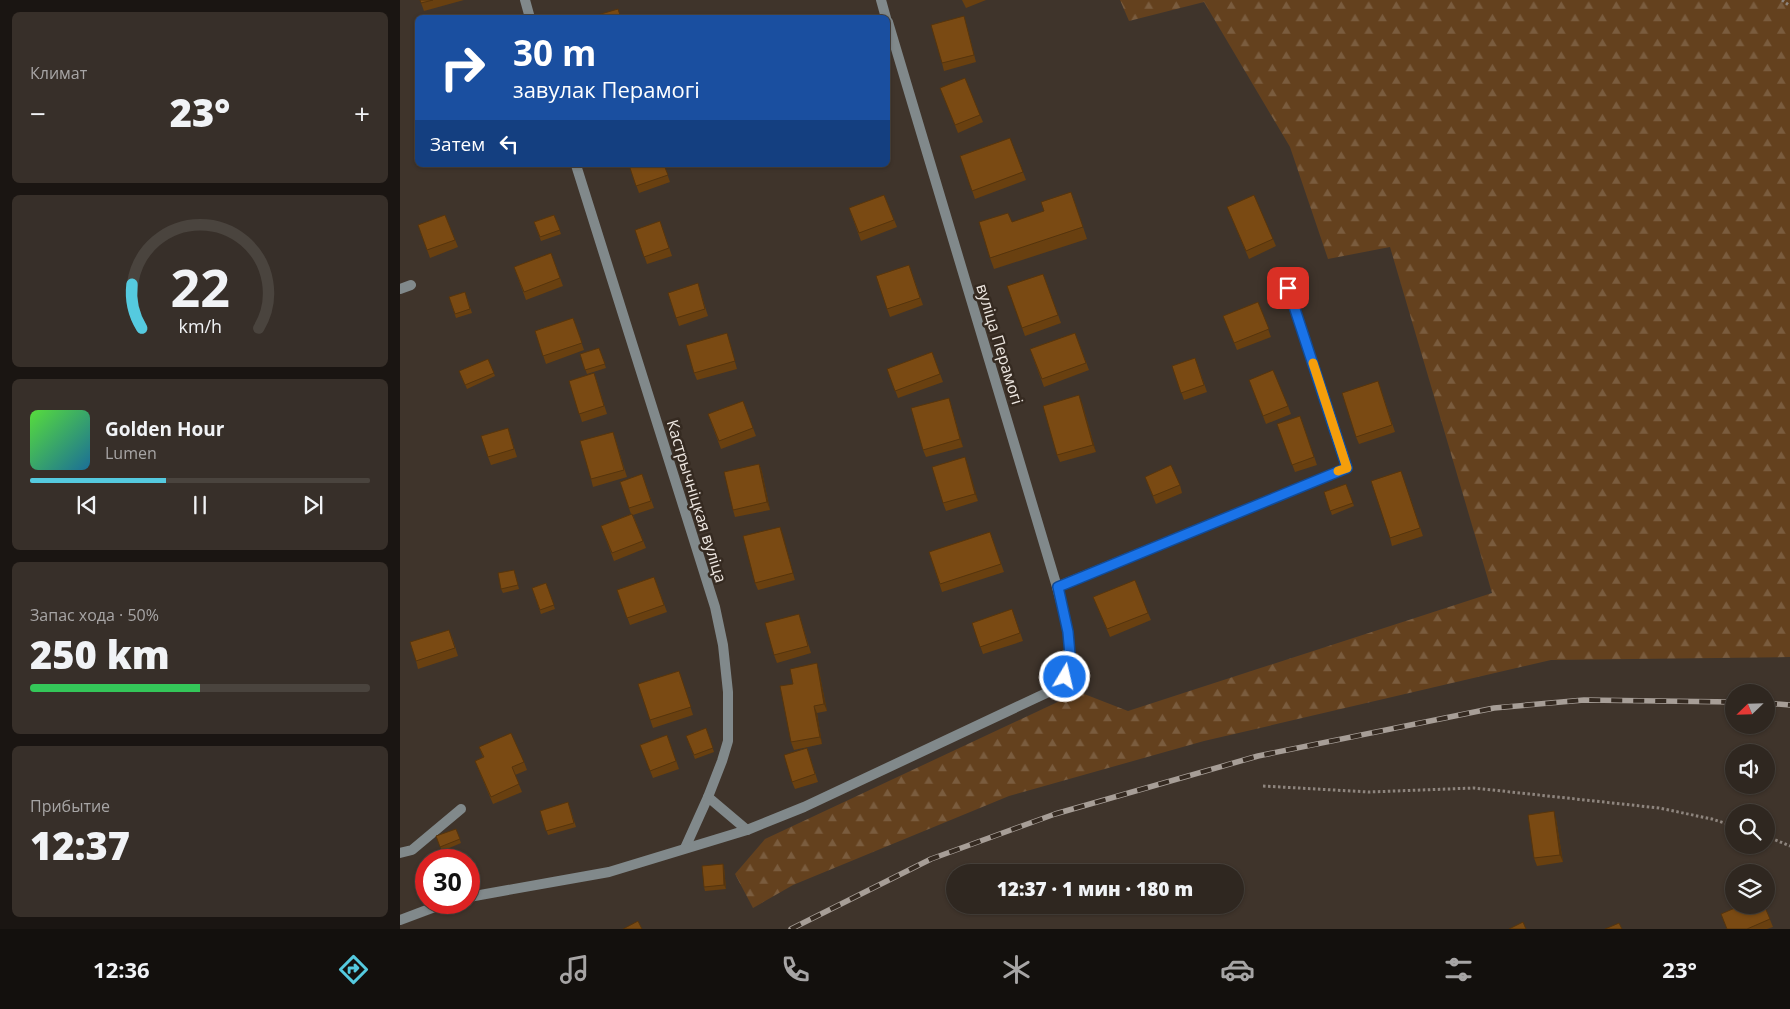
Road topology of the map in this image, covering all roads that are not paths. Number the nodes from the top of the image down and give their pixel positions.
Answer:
1 (525, 0) edge
2 (881, 0) edge
3 (529, 15) edge
4 (885, 15) edge
5 (890, 29) edge
6 (577, 167) edge
7 (411, 285) dead end
8 (1288, 288) dead end
9 (400, 289) edge
10 (1058, 587) junction
11 (708, 797) junction
12 (461, 809) dead end
13 (747, 830) junction
14 (685, 848) junction
15 (400, 853) edge
16 (480, 895) edge
17 (416, 914) edge
18 (400, 920) edge

1 - 3 street
2 - 4 street
5 - 10 street, вуліца Перамогі
6 - 11 street, Кастрычніцкая вуліца
7 - 9 street
8 - 10 street
10 - 13 street, вуліца Перамогі
11 - 13 street
11 - 14 street, Кастрычніцкая вуліца
12 - 15 street
13 - 14 street
14 - 16 street
17 - 18 street

